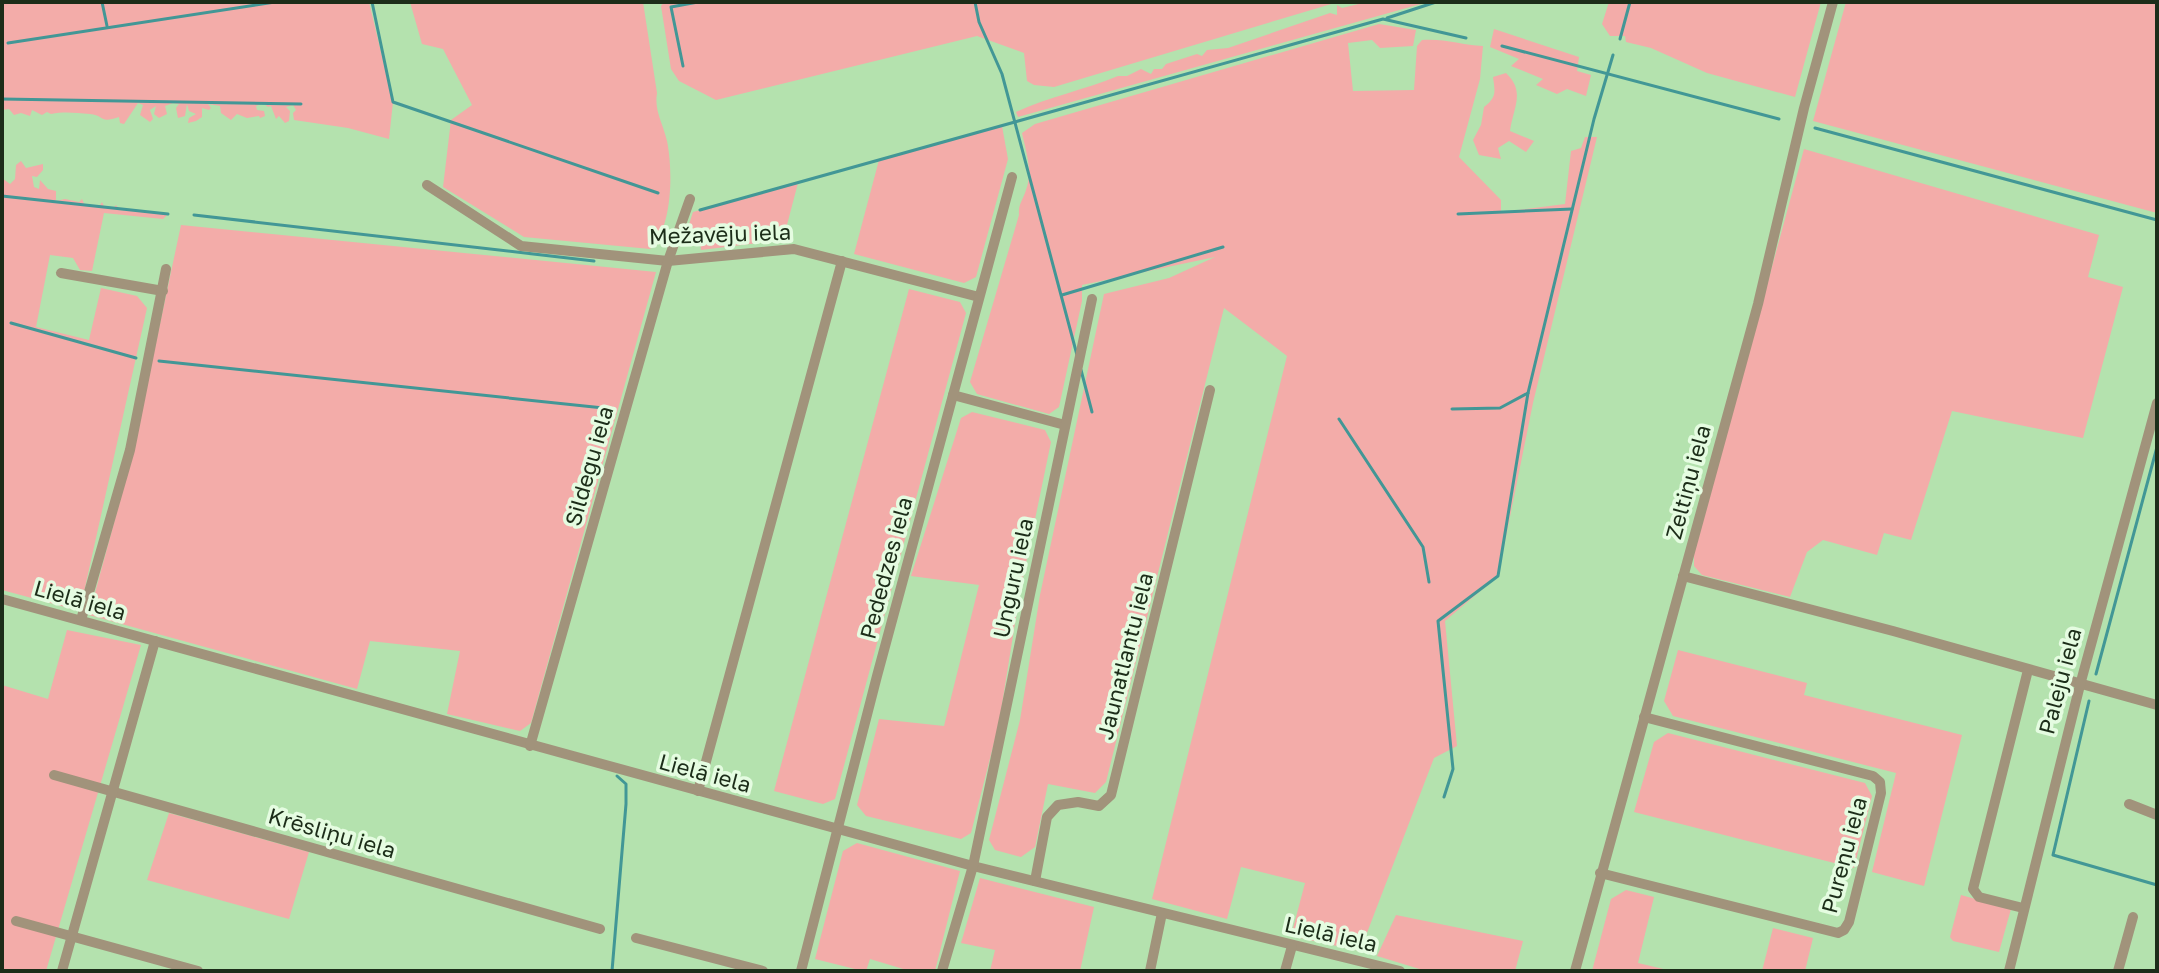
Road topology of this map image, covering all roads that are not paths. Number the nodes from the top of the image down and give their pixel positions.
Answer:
1 (1833, 2) edge
2 (1012, 177) dead end
3 (427, 185) dead end
4 (690, 199) dead end
5 (668, 261) junction
6 (842, 261) junction
7 (166, 269) dead end
8 (61, 273) dead end
9 (163, 291) junction
10 (979, 297) junction
11 (1092, 299) dead end
12 (1210, 390) dead end
13 (953, 395) junction
14 (2157, 403) edge
15 (1065, 425) junction
16 (1683, 576) junction
17 (2, 599) edge
18 (81, 620) junction
19 (155, 641) junction
20 (2028, 670) junction
21 (2080, 685) junction
22 (2157, 705) edge
23 (1644, 717) junction
24 (530, 746) junction
25 (54, 775) dead end
26 (698, 791) junction
27 (113, 792) junction
28 (2129, 804) dead end
29 (2157, 815) edge
30 (838, 830) junction
31 (973, 866) junction
32 (1600, 873) junction
33 (1035, 881) junction
34 (2023, 908) junction
35 (1162, 913) junction
36 (2133, 917) dead end
37 (16, 921) dead end
38 (600, 929) dead end
39 (71, 936) junction
40 (636, 938) dead end
41 (1292, 946) junction
42 (62, 971) edge
43 (198, 971) edge
44 (763, 971) edge
45 (801, 971) edge
46 (942, 971) edge
47 (1150, 971) edge
48 (1285, 971) edge
49 (1400, 971) edge
50 (1575, 971) edge
51 (2009, 971) edge
52 (2118, 971) edge

1 - 16 street, Zeltiņu iela
2 - 10 street, Pededzes iela
3 - 5 street, Mežavēju iela
4 - 5 street, Sildegu iela
5 - 6 street, Mežavēju iela
5 - 24 street, Sildegu iela
6 - 10 street, Mežavēju iela
6 - 26 street
7 - 9 street
8 - 9 street
9 - 18 street
10 - 13 street, Pededzes iela
11 - 15 street, Unguru iela
12 - 33 street, Jaunatlantu iela
13 - 15 street
13 - 30 street, Pededzes iela
14 - 21 street, Paleju iela
15 - 31 street, Unguru iela
16 - 20 street
16 - 23 street, Zeltiņu iela
17 - 18 street, Lielā iela
18 - 19 street, Lielā iela
19 - 24 street, Lielā iela
19 - 27 street
20 - 21 street
20 - 34 street
21 - 22 street
21 - 34 street, Paleju iela
23 - 32 street, Zeltiņu iela
23 - 32 street, Pureņu iela
24 - 26 street, Lielā iela
25 - 27 street, Krēsliņu iela
26 - 30 street, Lielā iela
27 - 38 street, Krēsliņu iela
27 - 39 street
28 - 29 street
30 - 31 street, Lielā iela
30 - 45 street, Pededzes iela
31 - 33 street, Lielā iela
31 - 46 street, Unguru iela
32 - 50 street, Zeltiņu iela
33 - 35 street, Lielā iela
34 - 51 street, Paleju iela
35 - 41 street, Lielā iela
35 - 47 street
36 - 52 street
37 - 39 street
39 - 42 street
39 - 43 street
40 - 44 street
41 - 48 street
41 - 49 street, Lielā iela

